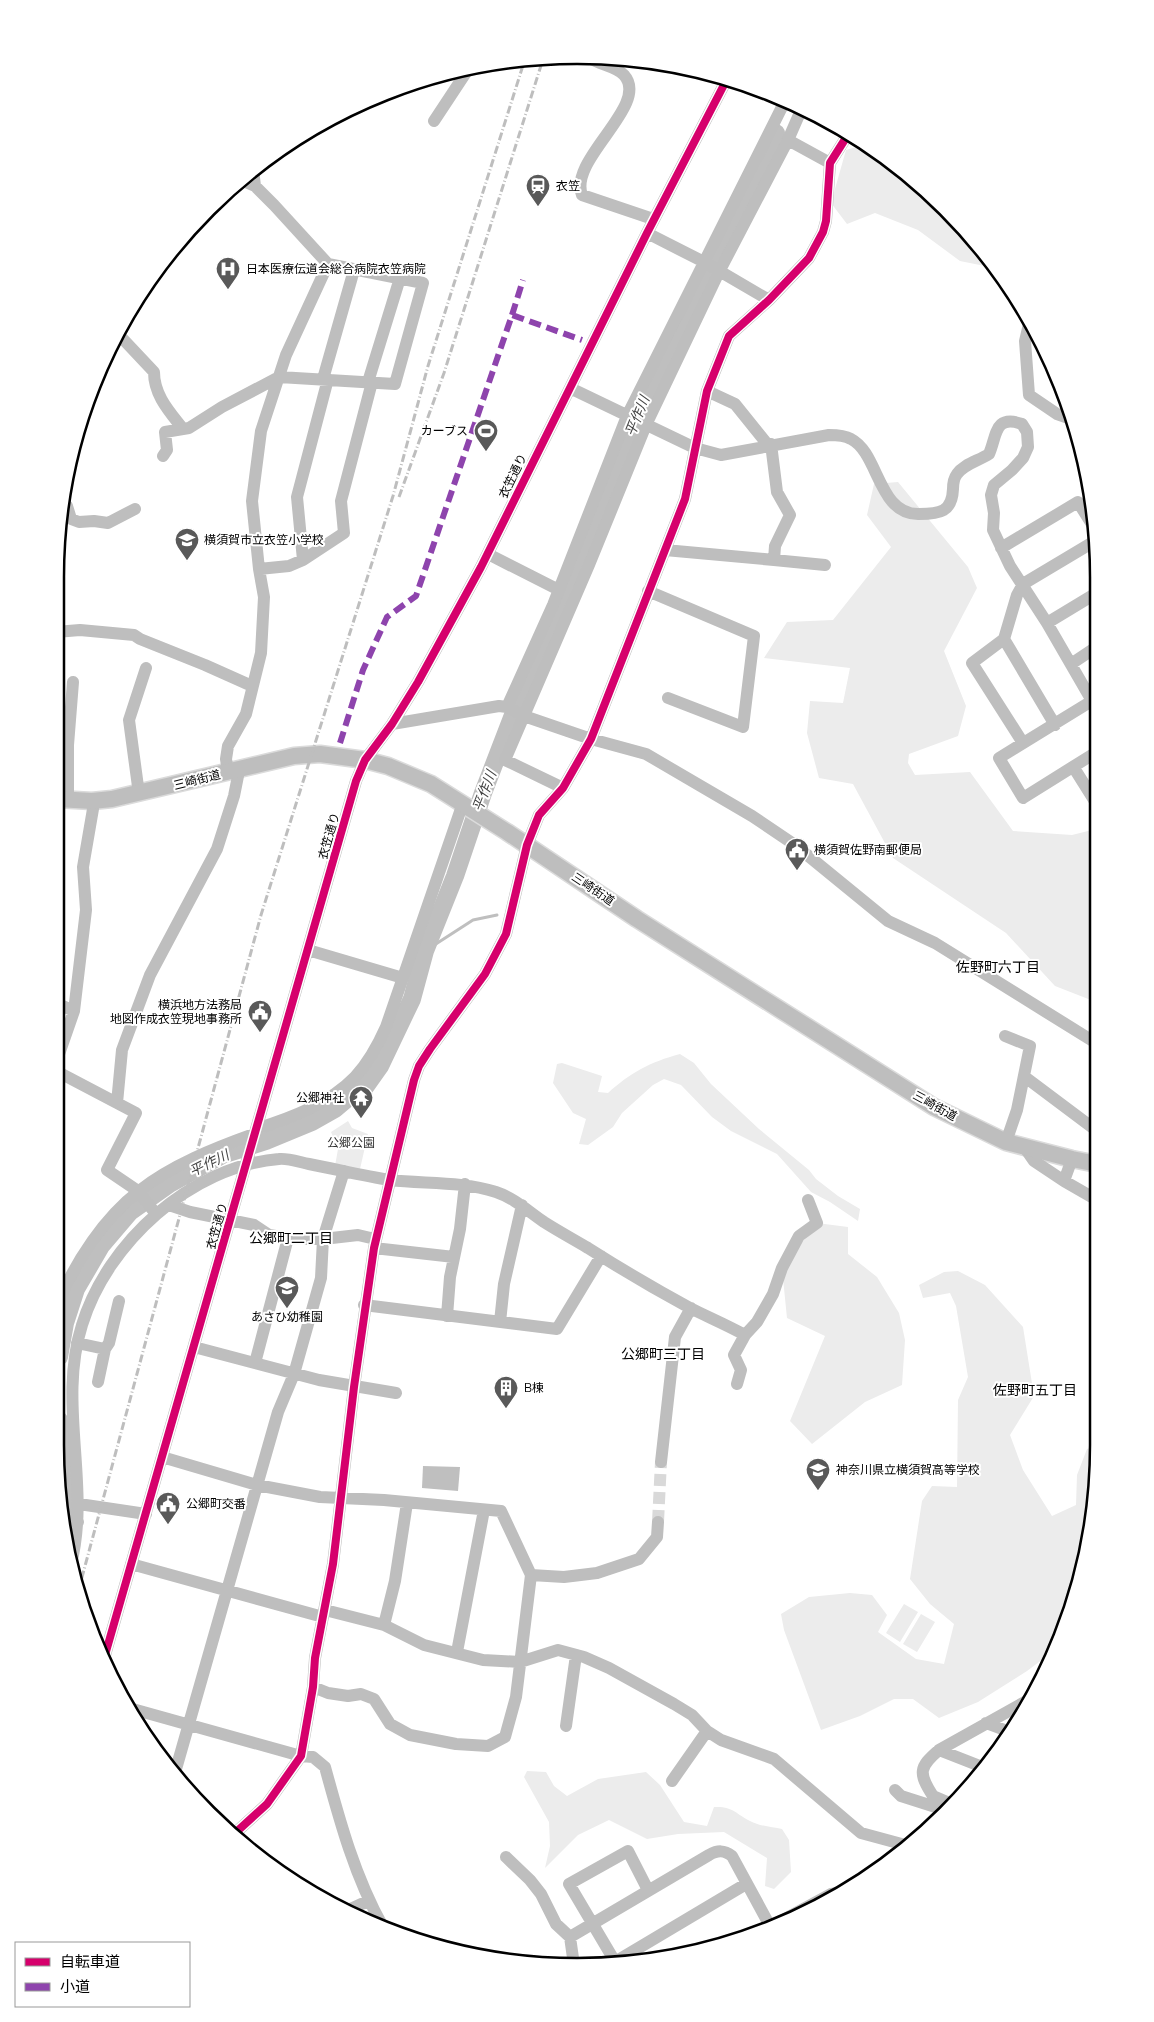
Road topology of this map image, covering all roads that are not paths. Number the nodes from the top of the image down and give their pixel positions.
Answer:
1 (605, 65) edge
2 (463, 77) edge
3 (724, 85) edge
4 (782, 107) edge
5 (799, 115) edge
6 (434, 121) dead end
7 (788, 140) junction
8 (845, 140) edge
9 (830, 162) junction
10 (254, 179) edge
11 (248, 183) edge
12 (254, 186) junction
13 (653, 219) junction
14 (647, 233) junction
15 (704, 263) junction
16 (328, 264) junction
17 (354, 270) junction
18 (719, 272) junction
19 (400, 278) junction
20 (768, 300) junction
21 (1027, 332) edge
22 (123, 339) edge
23 (279, 377) junction
24 (325, 379) junction
25 (370, 382) junction
26 (570, 388) junction
27 (707, 391) junction
28 (628, 416) junction
29 (1064, 417) edge
30 (646, 424) junction
31 (183, 429) junction
32 (770, 445) junction
33 (695, 448) junction
34 (163, 456) dead end
35 (68, 510) edge
36 (135, 510) dead end
37 (1086, 516) edge
38 (1089, 545) edge
39 (1001, 548) junction
40 (665, 550) junction
41 (488, 554) junction
42 (303, 560) junction
43 (774, 560) junction
44 (825, 565) dead end
45 (259, 569) junction
46 (1023, 584) junction
47 (559, 590) junction
48 (648, 591) junction
49 (1090, 597) edge
50 (1047, 623) junction
51 (64, 631) edge
52 (1004, 639) junction
53 (1090, 651) edge
54 (1071, 664) junction
55 (146, 668) dead end
56 (73, 682) dead end
57 (252, 686) junction
58 (1090, 695) edge
59 (668, 698) dead end
60 (1090, 704) edge
61 (507, 707) junction
62 (524, 715) junction
63 (392, 724) junction
64 (1055, 725) junction
65 (591, 739) junction
66 (1023, 743) junction
67 (1090, 757) edge
68 (365, 760) junction
69 (1074, 768) junction
70 (232, 771) junction
71 (64, 781) edge
72 (563, 788) junction
73 (1090, 793) edge
74 (139, 794) junction
75 (64, 799) edge
76 (92, 801) junction
77 (463, 803) junction
78 (527, 845) junction
79 (308, 950) junction
80 (403, 978) junction
81 (64, 1007) edge
82 (74, 1011) junction
83 (1005, 1036) dead end
84 (1090, 1038) edge
85 (64, 1040) edge
86 (64, 1075) edge
87 (1025, 1078) junction
88 (117, 1103) junction
89 (1090, 1125) edge
90 (254, 1133) junction
91 (1006, 1142) junction
92 (1026, 1148) junction
93 (1072, 1160) junction
94 (247, 1162) junction
95 (1090, 1163) edge
96 (344, 1171) junction
97 (390, 1180) junction
98 (1064, 1181) junction
99 (465, 1184) junction
100 (139, 1193) junction
101 (1090, 1196) edge
102 (808, 1200) dead end
103 (169, 1205) junction
104 (522, 1205) junction
105 (155, 1212) junction
106 (230, 1221) junction
107 (288, 1238) junction
108 (323, 1239) junction
109 (374, 1244) junction
110 (601, 1256) junction
111 (454, 1257) junction
112 (64, 1290) edge
113 (120, 1301) dead end
114 (364, 1305) junction
115 (691, 1308) junction
116 (447, 1316) junction
117 (500, 1322) junction
118 (745, 1335) junction
119 (77, 1343) junction
120 (194, 1347) junction
121 (105, 1349) junction
122 (255, 1363) junction
123 (294, 1374) junction
124 (98, 1382) dead end
125 (737, 1384) dead end
126 (354, 1387) junction
127 (396, 1394) dead end
128 (162, 1457) junction
129 (661, 1462) tunnel mouth
130 (257, 1485) junction
131 (340, 1498) junction
132 (407, 1503) junction
133 (79, 1504) junction
134 (484, 1510) junction
135 (146, 1514) junction
136 (70, 1522) edge
137 (77, 1522) junction
138 (658, 1522) tunnel mouth
139 (74, 1544) edge
140 (131, 1564) junction
141 (531, 1575) junction
142 (226, 1590) junction
143 (324, 1613) junction
144 (384, 1625) junction
145 (107, 1649) edge
146 (457, 1652) junction
147 (576, 1655) junction
148 (520, 1662) junction
149 (313, 1687) junction
150 (1019, 1705) edge
151 (138, 1711) edge
152 (986, 1723) junction
153 (188, 1725) junction
154 (566, 1726) dead end
155 (1004, 1730) edge
156 (707, 1731) junction
157 (939, 1750) junction
158 (301, 1756) junction
159 (977, 1765) edge
160 (177, 1766) edge
161 (672, 1781) dead end
162 (895, 1790) dead end
163 (946, 1802) edge
164 (940, 1808) edge
165 (238, 1830) edge
166 (898, 1845) edge
167 (506, 1858) dead end
168 (746, 1884) junction
169 (648, 1890) junction
170 (368, 1901) junction
171 (355, 1907) edge
172 (377, 1917) edge
173 (761, 1923) edge
174 (591, 1924) junction
175 (570, 1937) junction
176 (630, 1955) edge
177 (612, 1957) edge
178 (573, 1958) edge

1 - 13 street
2 - 6 street
3 - 13 street, 衣笠通り
4 - 15 street
5 - 7 street
7 - 9 street
7 - 18 street
8 - 9 street
9 - 20 street
10 - 12 street
11 - 12 street
12 - 16 street
13 - 14 street, 衣笠通り
14 - 15 street
14 - 26 street, 衣笠通り
15 - 18 street
15 - 28 street
16 - 17 street
16 - 23 street
17 - 19 street
17 - 24 street
18 - 20 street
18 - 30 street
19 - 25 street
19 - 25 street
20 - 27 street
21 - 29 street
22 - 31 street
23 - 24 street
23 - 31 street
23 - 45 street
24 - 25 street
24 - 42 street
25 - 42 street
26 - 28 street
26 - 41 street, 衣笠通り
27 - 32 street
27 - 33 street
28 - 30 street
28 - 47 street
30 - 33 street
30 - 62 street
31 - 34 street
32 - 33 street
32 - 39 street
32 - 43 street
33 - 40 street
35 - 36 street
37 - 39 street
38 - 46 street
39 - 46 street
40 - 43 street
40 - 48 street
41 - 47 street
41 - 63 street, 衣笠通り
42 - 45 street
43 - 44 street
45 - 57 street
46 - 50 street
46 - 52 street
47 - 61 street
48 - 59 street
48 - 65 street
49 - 50 street
50 - 54 street
51 - 57 street
52 - 64 street
52 - 66 street
53 - 54 street
54 - 58 street
55 - 74 street
56 - 71 street
57 - 70 street
60 - 64 street
61 - 62 street
61 - 63 street
62 - 65 street
62 - 72 street
63 - 68 street, 衣笠通り
64 - 66 street
65 - 72 street
65 - 84 street
66 - 69 street
67 - 69 street
68 - 70 main road, 三崎街道
68 - 77 main road, 三崎街道
68 - 79 street, 衣笠通り
69 - 73 street
70 - 74 main road, 三崎街道
70 - 88 street
72 - 78 street
74 - 76 main road, 三崎街道
75 - 76 main road, 三崎街道
76 - 82 street
77 - 78 main road, 三崎街道
77 - 80 street
78 - 91 main road, 三崎街道
78 - 97 street
79 - 80 street
79 - 90 street, 衣笠通り
80 - 90 street
81 - 82 street
82 - 85 street
83 - 87 street
86 - 88 street
87 - 89 street
87 - 91 street
88 - 100 street
90 - 94 street, 衣笠通り
90 - 100 street
91 - 92 main road, 三崎街道
92 - 93 main road, 三崎街道
92 - 98 street
93 - 95 main road, 三崎街道
93 - 98 street
94 - 96 street
94 - 103 street
94 - 106 street, 衣笠通り
96 - 97 street
96 - 108 street
97 - 99 street
97 - 109 street
98 - 101 street
99 - 104 street
99 - 111 street
100 - 105 street
100 - 112 street
102 - 118 street
103 - 105 street
103 - 106 street
104 - 110 street
104 - 117 street
105 - 119 street
106 - 107 street
106 - 120 street, 衣笠通り
107 - 108 street
107 - 122 street
108 - 109 street
108 - 123 street
109 - 111 street
109 - 114 street
110 - 115 street
110 - 117 street
111 - 116 street
113 - 121 street
114 - 116 street
114 - 126 street
115 - 118 street
115 - 129 street
116 - 117 street
118 - 125 street
119 - 121 street
119 - 133 street
120 - 122 street
120 - 128 street, 衣笠通り
121 - 124 street
122 - 123 street
123 - 126 street
123 - 130 street
126 - 127 street
126 - 131 street
128 - 130 street
128 - 135 street, 衣笠通り
130 - 131 street
130 - 142 street
131 - 132 street
131 - 143 street
132 - 134 street
132 - 144 street
133 - 135 street
133 - 137 street
134 - 141 street
134 - 146 street
135 - 140 street, 衣笠通り
136 - 137 street
137 - 139 street
138 - 141 street
140 - 142 street
140 - 145 street, 衣笠通り
141 - 148 street
142 - 143 street
142 - 153 street
143 - 144 street
143 - 149 street
144 - 146 street
146 - 148 street
147 - 148 street
147 - 154 street
147 - 156 street
148 - 149 street
149 - 158 street
150 - 152 street
151 - 153 street
152 - 155 street
152 - 157 street
153 - 158 street
153 - 160 street
156 - 161 street
156 - 166 street
157 - 159 street
157 - 163 street
158 - 165 street
158 - 170 street
162 - 164 street
167 - 175 street
168 - 169 street
168 - 173 street
168 - 176 street
169 - 174 street
169 - 174 street
170 - 171 street
170 - 172 street
174 - 175 street
174 - 177 street
175 - 178 street

